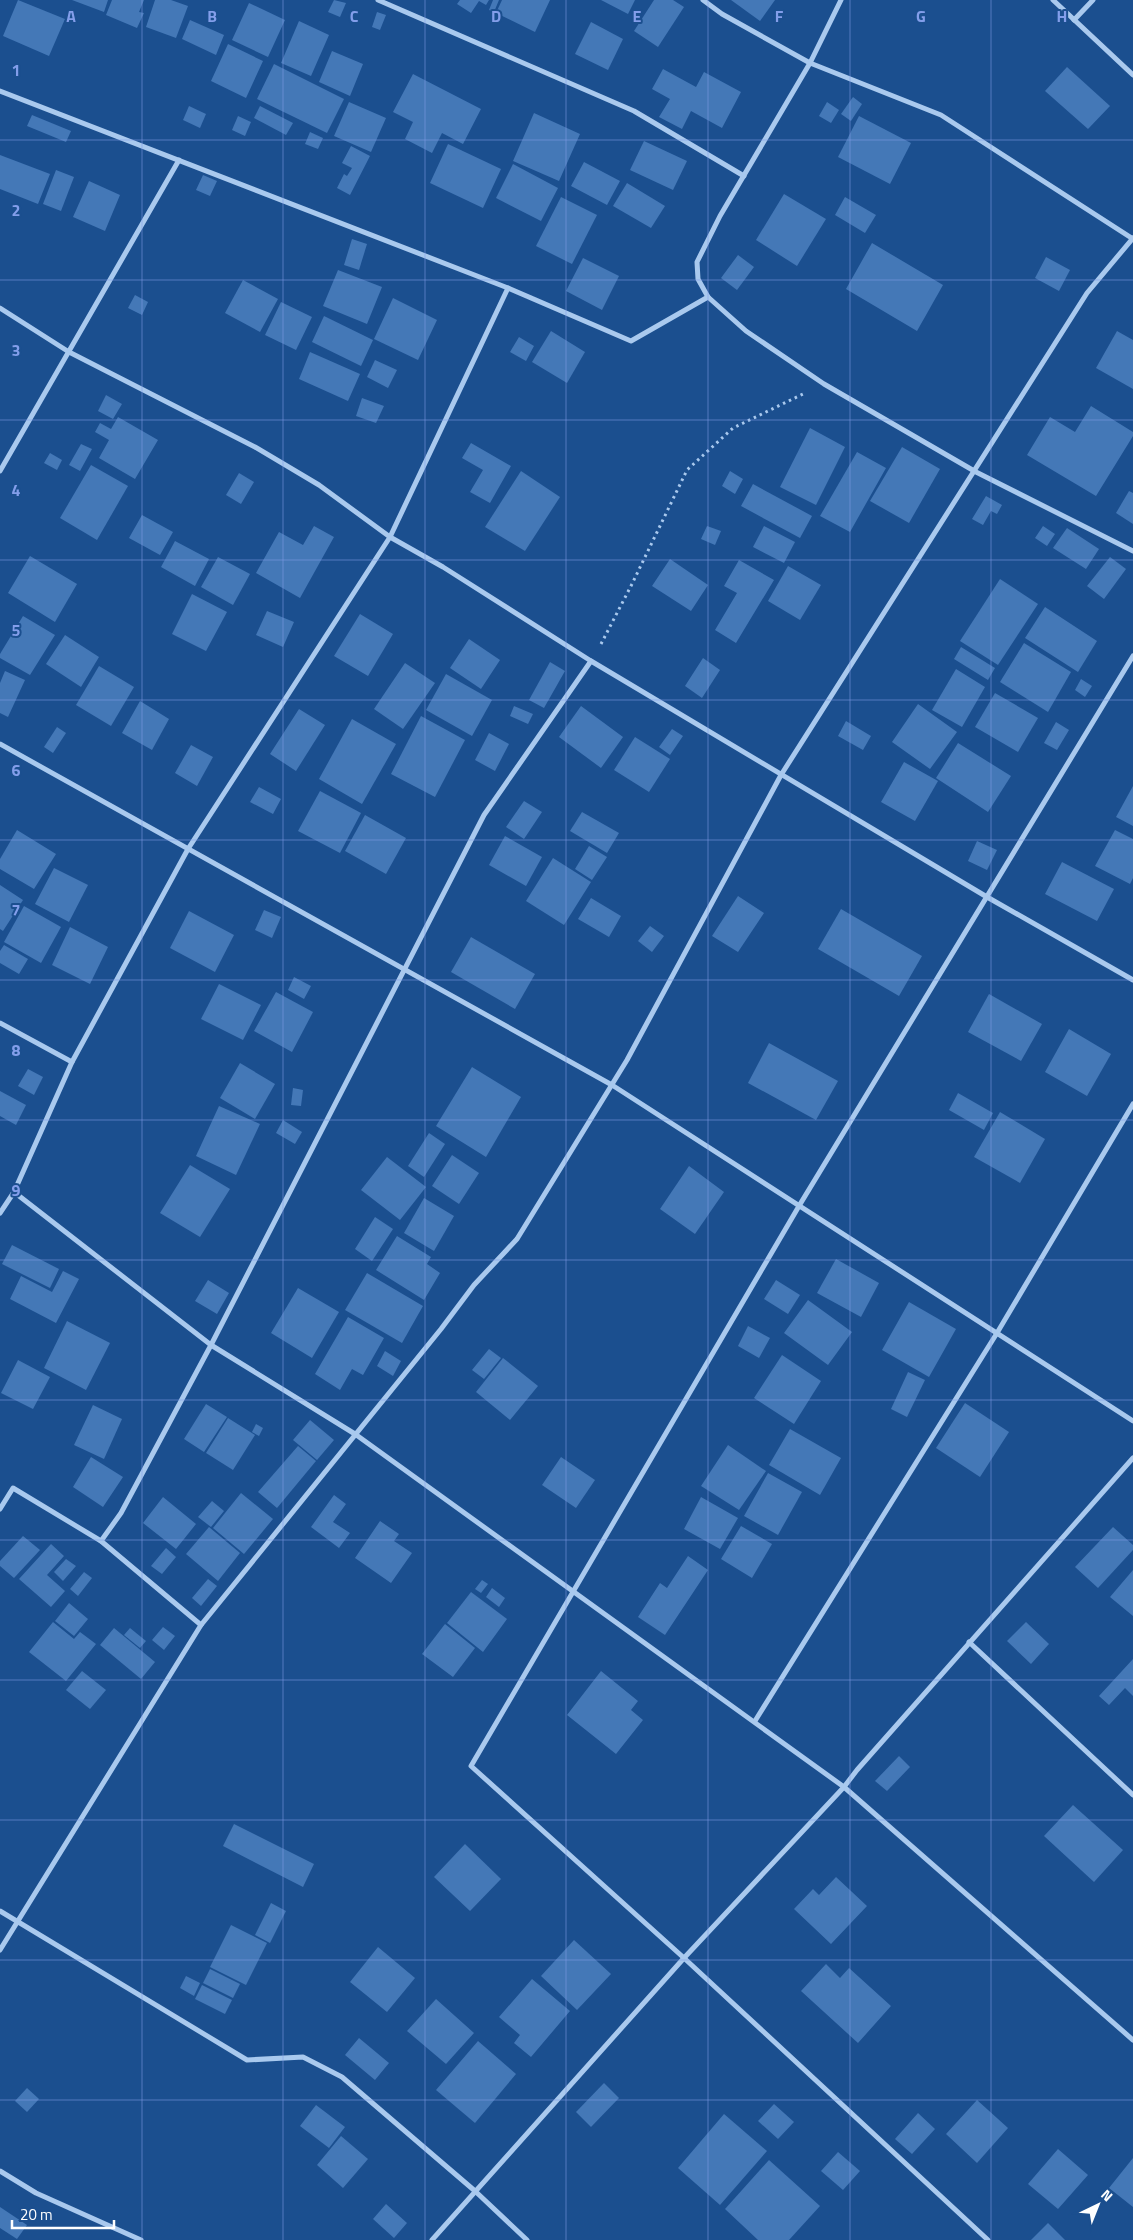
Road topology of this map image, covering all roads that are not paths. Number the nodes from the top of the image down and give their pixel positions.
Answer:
1 (378, 0) edge
2 (703, 0) edge
3 (842, 0) edge
4 (1052, 0) edge
5 (1093, 0) edge
6 (1074, 20) junction
7 (810, 63) junction
8 (1133, 75) edge
9 (0, 91) edge
10 (179, 160) junction
11 (744, 176) junction
12 (1133, 239) edge
13 (508, 288) junction
14 (708, 297) junction
15 (0, 308) edge
16 (69, 352) junction
17 (0, 471) edge
18 (976, 472) junction
19 (390, 537) junction
20 (1133, 551) edge
21 (1133, 656) edge
22 (591, 661) junction
23 (0, 744) edge
24 (781, 776) junction
25 (188, 849) junction
26 (987, 897) junction
27 (406, 970) junction
28 (1133, 980) edge
29 (0, 1024) edge
30 (72, 1062) junction
31 (612, 1085) junction
32 (1133, 1104) edge
33 (14, 1192) junction
34 (799, 1206) junction
35 (0, 1213) edge
36 (997, 1333) junction
37 (212, 1345) junction
38 (1133, 1421) edge
39 (355, 1434) junction
40 (1133, 1458) edge
41 (0, 1509) edge
42 (101, 1541) junction
43 (575, 1592) junction
44 (201, 1625) junction
45 (968, 1642) junction
46 (755, 1721) junction
47 (844, 1787) junction
48 (1133, 1795) edge
49 (0, 1911) edge
50 (18, 1921) junction
51 (0, 1950) edge
52 (684, 1958) junction
53 (1133, 2040) edge
54 (0, 2172) edge
55 (475, 2191) junction
56 (141, 2240) edge
57 (432, 2240) edge
58 (527, 2240) edge
59 (988, 2240) edge

1 - 11 street
2 - 7 street
3 - 7 street
4 - 6 street
5 - 6 street
6 - 8 street
7 - 11 street
7 - 12 street
9 - 10 street
10 - 13 street
10 - 16 street
11 - 14 street
12 - 18 street
13 - 14 street
13 - 19 street
14 - 18 street
15 - 16 street
16 - 17 street
16 - 19 street
18 - 20 street
18 - 24 street
19 - 22 street
19 - 25 street
21 - 26 street
22 - 24 street
22 - 27 street
23 - 25 street
24 - 26 street
24 - 31 street
25 - 27 street
25 - 30 street
26 - 28 street
26 - 34 street
27 - 31 street
27 - 37 street
29 - 30 street
30 - 33 street
31 - 34 street
31 - 39 street
32 - 36 street
33 - 35 street
33 - 37 street
34 - 36 street
34 - 43 street
36 - 38 street
36 - 46 street
37 - 39 street
37 - 42 street
39 - 43 street
39 - 44 street
40 - 45 street
41 - 42 street
42 - 44 street
43 - 46 street
43 - 52 street
44 - 50 street
45 - 47 street
45 - 48 street
46 - 47 street
47 - 52 street
47 - 53 street
49 - 50 street
50 - 51 street
50 - 55 street
52 - 55 street
52 - 59 street
54 - 56 street
55 - 57 street
55 - 58 street

